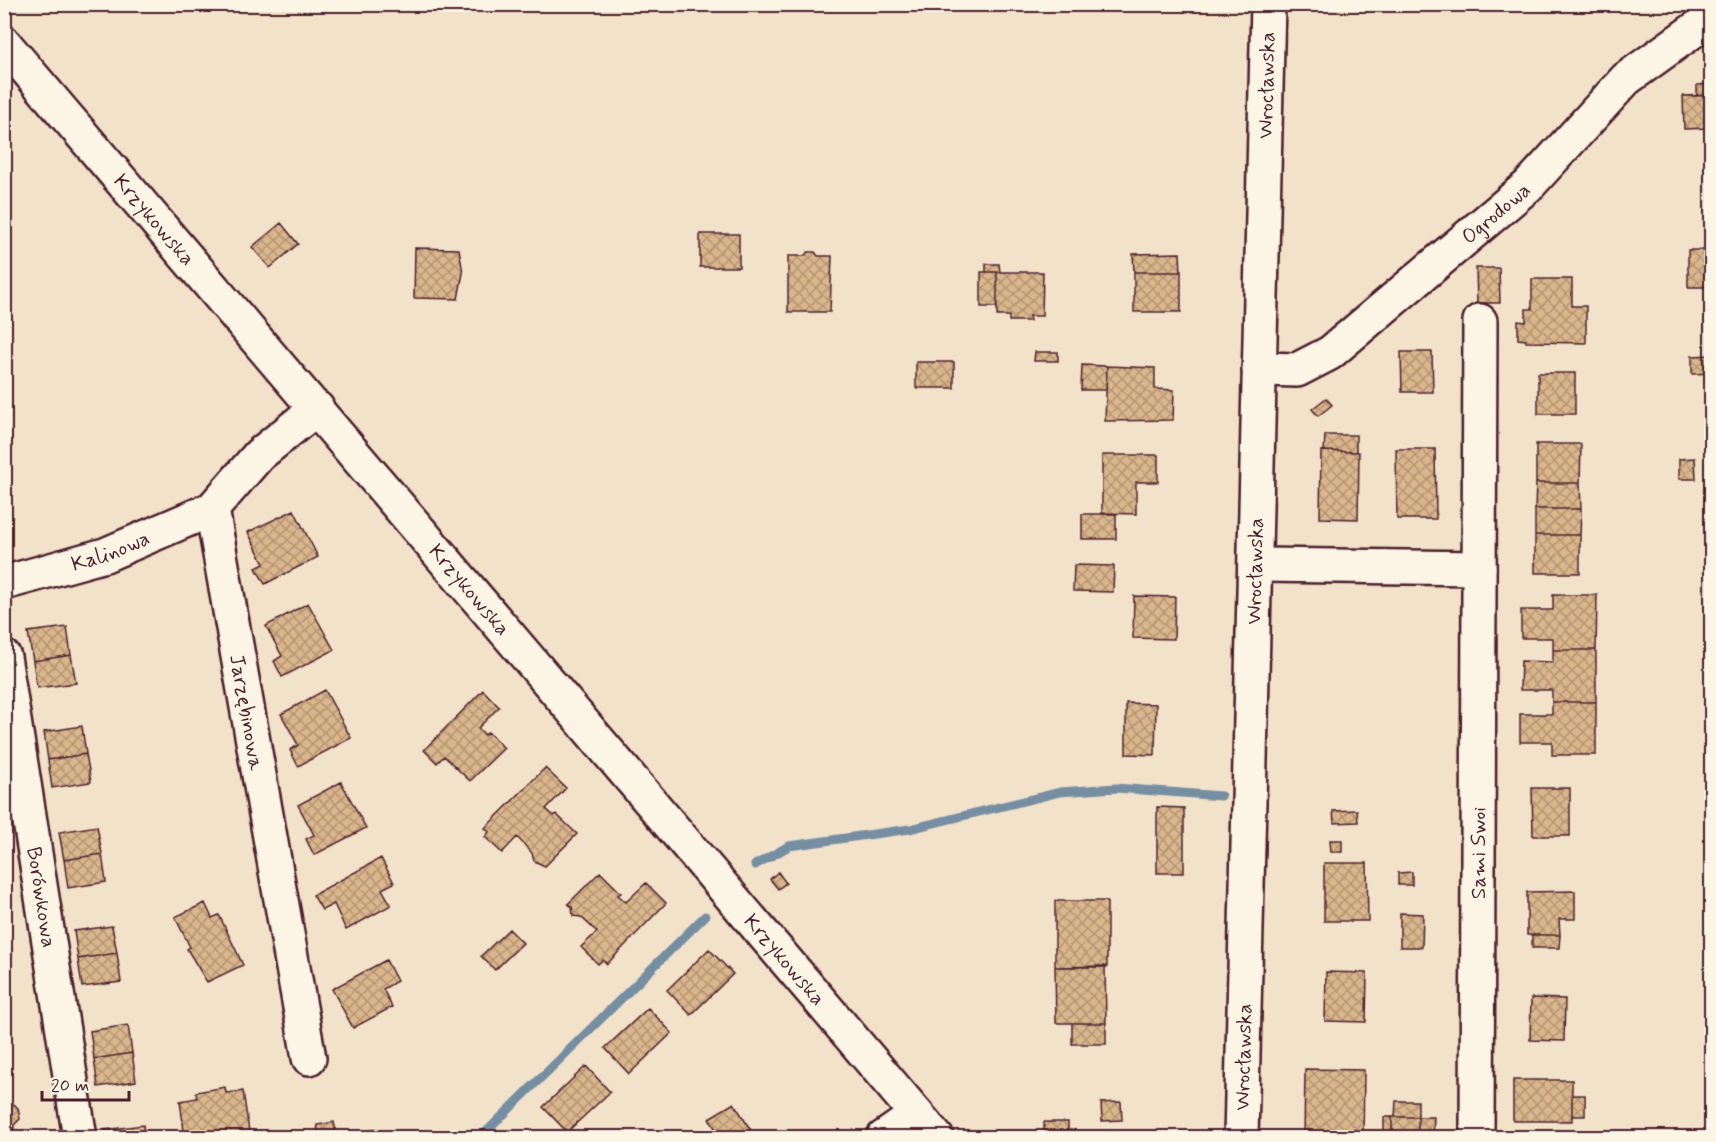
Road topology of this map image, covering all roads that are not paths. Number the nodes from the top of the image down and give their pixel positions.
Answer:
1 (1268, 4) edge
2 (1712, 17) edge
3 (4, 43) edge
4 (1480, 321) dead end
5 (1259, 369) junction
6 (317, 408) junction
7 (212, 509) junction
8 (1255, 565) junction
9 (1479, 568) junction
10 (4, 583) edge
11 (4, 657) edge
12 (309, 1059) dead end
13 (927, 1126) edge
14 (80, 1137) edge
15 (883, 1137) edge
16 (1241, 1137) edge
17 (1477, 1137) edge

1 - 5 street, Wrocławska
2 - 5 street, Ogrodowa
3 - 6 street, Krzykowska
4 - 9 street, Sami Swoi
5 - 8 street, Wrocławska
6 - 7 street
6 - 13 street, Krzykowska
7 - 10 street, Kalinowa
7 - 12 street, Jarzębinowa
8 - 9 street
8 - 16 street, Wrocławska
9 - 17 street, Sami Swoi
11 - 14 street, Borówkowa
13 - 15 street

